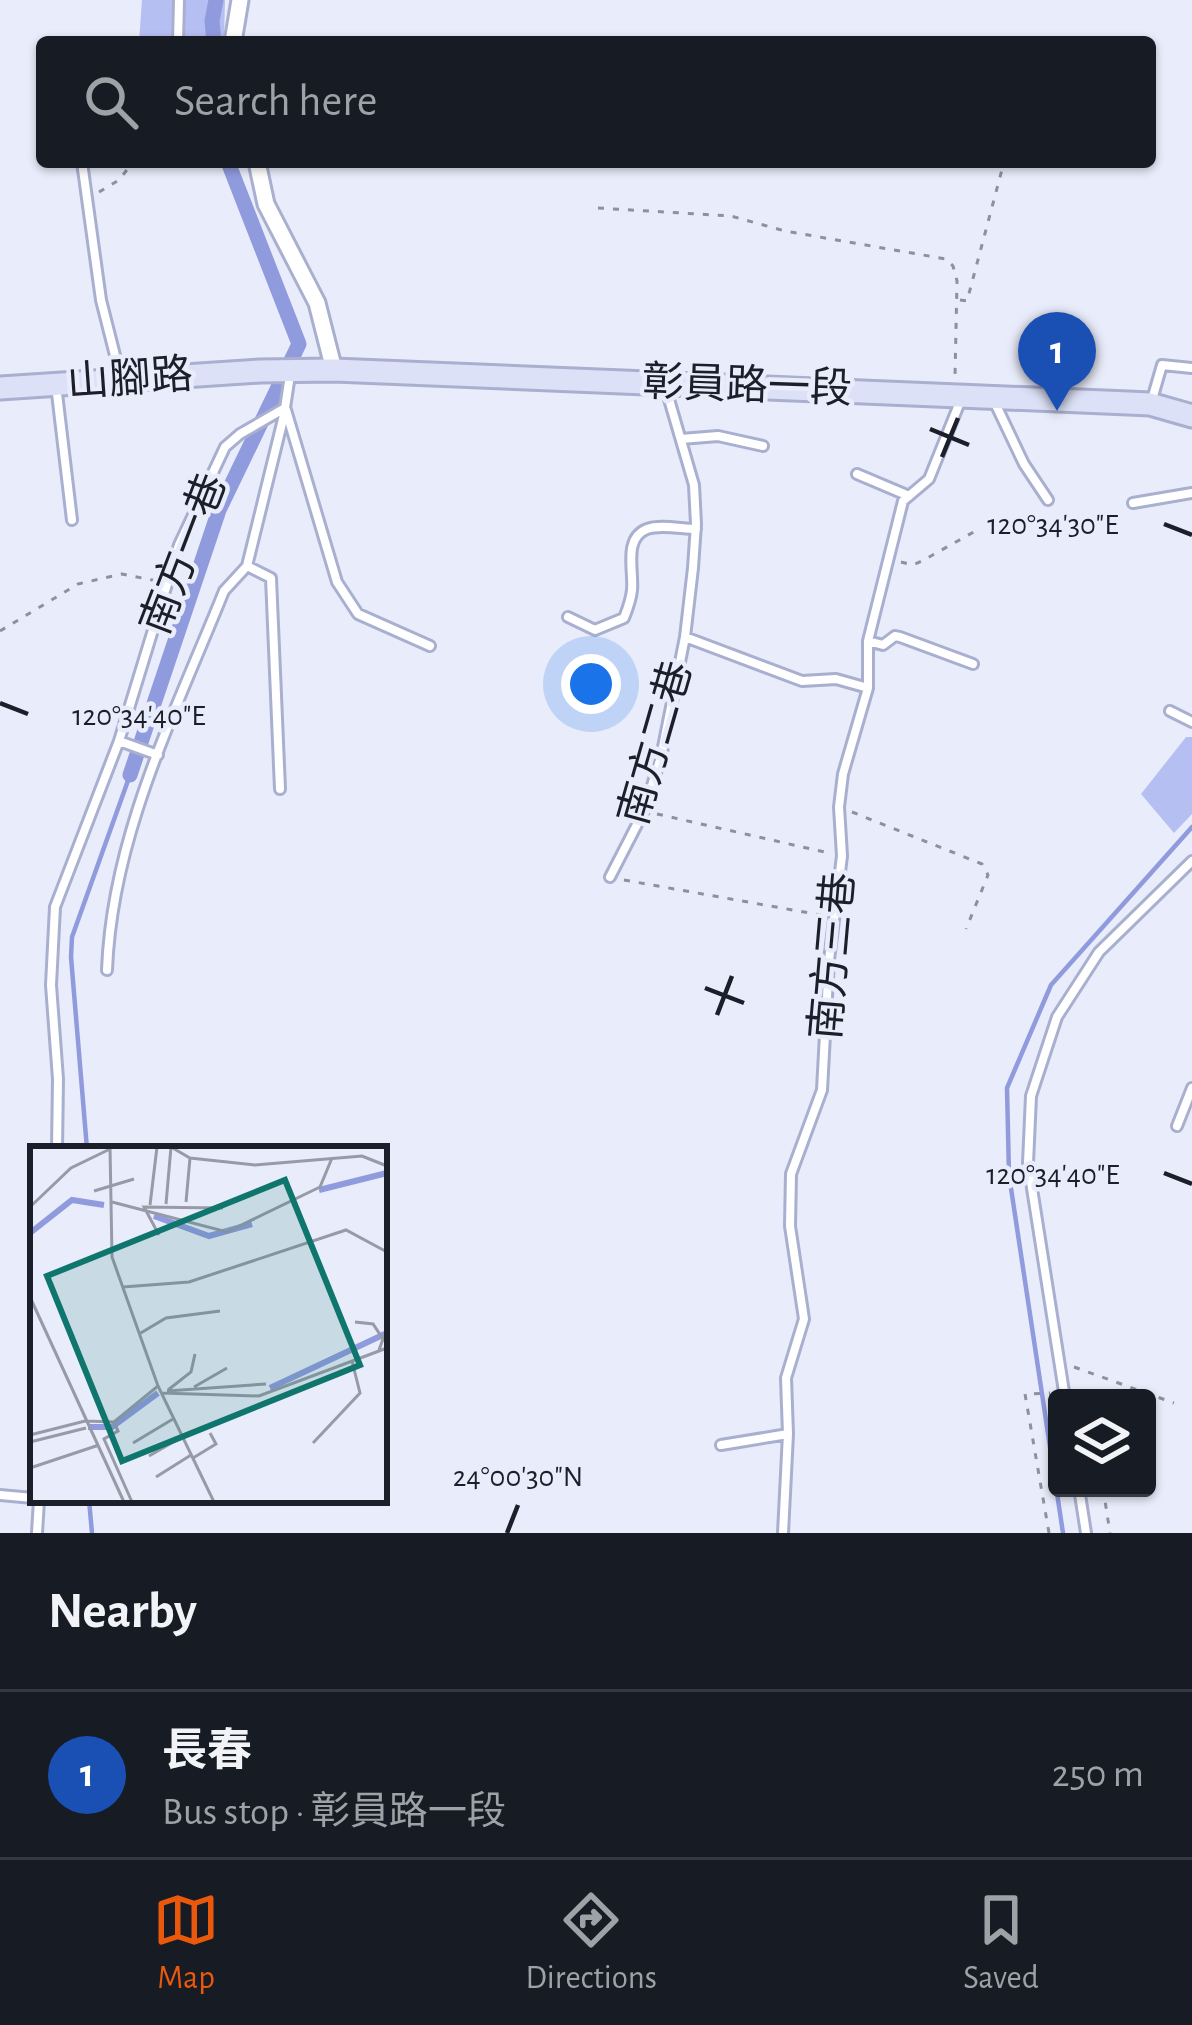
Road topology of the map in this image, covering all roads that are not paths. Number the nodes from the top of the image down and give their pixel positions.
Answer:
1 (179, 0) edge
2 (240, 0) edge
3 (178, 36) edge
4 (234, 36) edge
5 (83, 168) edge
6 (258, 168) edge
7 (1192, 368) edge
8 (334, 370) junction
9 (295, 371) junction
10 (121, 380) junction
11 (664, 382) junction
12 (56, 384) junction
13 (0, 388) edge
14 (956, 395) junction
15 (992, 396) junction
16 (1150, 404) junction
17 (285, 408) junction
18 (1192, 416) edge
19 (681, 439) junction
20 (764, 446) dead end
21 (856, 474) dead end
22 (1192, 493) edge
23 (909, 496) junction
24 (1048, 500) dead end
25 (1133, 503) dead end
26 (72, 520) dead end
27 (696, 529) junction
28 (247, 566) junction
29 (568, 617) dead end
30 (685, 637) junction
31 (868, 640) junction
32 (430, 646) dead end
33 (974, 664) dead end
34 (868, 688) junction
35 (1170, 711) dead end
36 (1192, 722) edge
37 (119, 741) junction
38 (158, 755) junction
39 (280, 789) dead end
40 (1192, 861) edge
41 (610, 877) road end
42 (107, 970) dead end
43 (1192, 1088) edge
44 (1177, 1126) dead end
45 (57, 1146) edge
46 (1063, 1389) edge
47 (788, 1435) junction
48 (721, 1445) dead end
49 (0, 1495) edge
50 (1080, 1497) edge
51 (30, 1498) edge
52 (36, 1503) edge
53 (37, 1533) edge
54 (783, 1533) edge
55 (1086, 1533) edge

1 - 3 lane
2 - 4 street
5 - 10 lane
6 - 8 street
7 - 16 lane
8 - 9 main road, 彰員路一段
8 - 11 main road, 彰員路一段
9 - 10 main road, 山腳路
9 - 17 lane, 南方一巷
10 - 12 main road, 山腳路
11 - 14 main road, 彰員路一段
11 - 19 lane, 南方二巷
12 - 13 main road, 山腳路
12 - 26 lane
14 - 15 main road, 彰員路一段
14 - 23 lane, 南方三巷
15 - 16 main road, 彰員路一段
15 - 24 lane
16 - 18 main road, 彰員路一段
17 - 28 lane, 南方一巷
17 - 32 lane
17 - 37 lane, 南方一巷
19 - 20 lane
19 - 27 lane, 南方二巷
21 - 23 lane
22 - 25 lane
23 - 31 lane, 南方三巷
27 - 29 lane
27 - 30 lane, 南方二巷
28 - 38 lane, 南方一巷
28 - 39 lane
30 - 34 lane
30 - 41 lane, 南方二巷
31 - 33 lane
31 - 34 lane, 南方三巷
34 - 47 lane, 南方三巷
35 - 36 lane
37 - 38 lane
37 - 45 lane, 南方一巷
38 - 42 lane, 南方一巷
40 - 46 lane
43 - 44 lane
47 - 48 lane
47 - 54 lane, 南方三巷
49 - 51 lane
50 - 55 lane
52 - 53 lane

